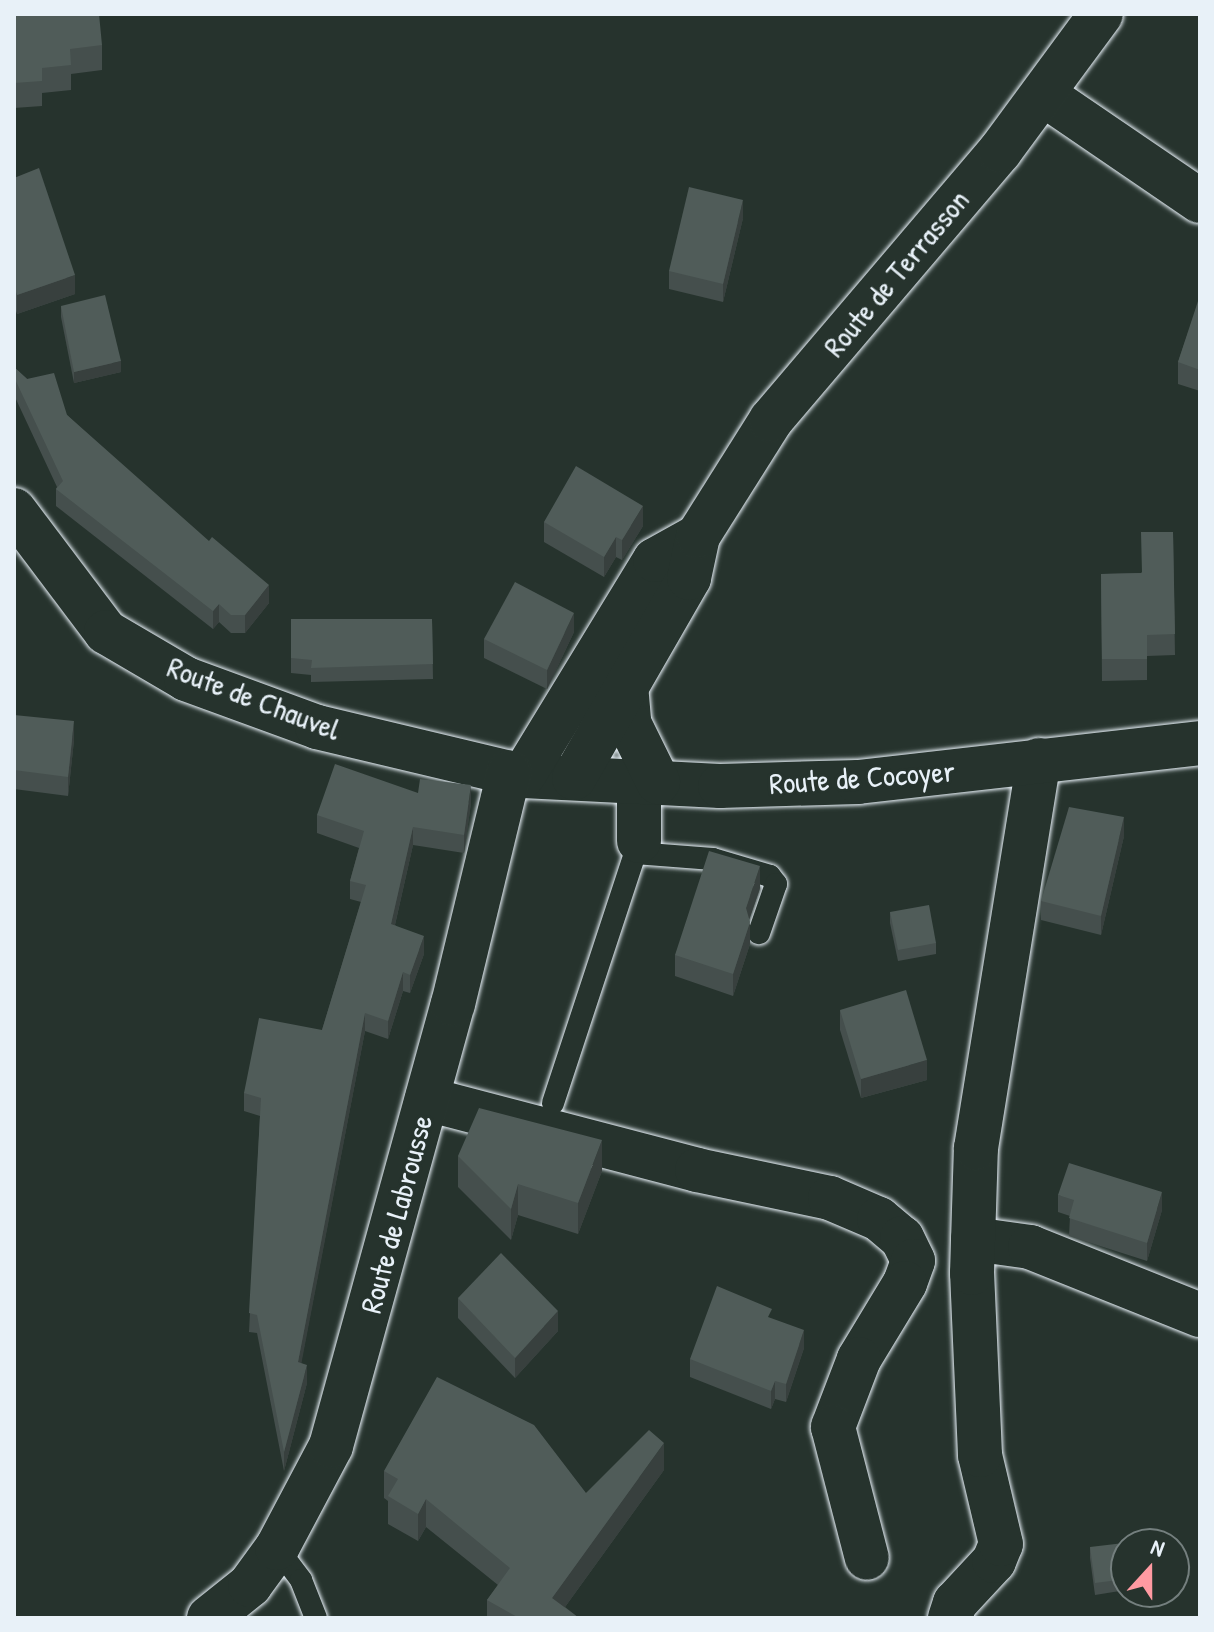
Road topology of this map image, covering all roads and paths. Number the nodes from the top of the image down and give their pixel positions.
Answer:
1 (1101, 14) edge
2 (1043, 94) junction
3 (1200, 201) edge
4 (14, 510) edge
5 (698, 536) junction
6 (626, 685) junction
7 (1200, 743) edge
8 (1039, 760) junction
9 (516, 774) junction
10 (574, 778) junction
11 (648, 782) junction
12 (637, 847) junction
13 (759, 933) dead end
14 (427, 1099) junction
15 (553, 1103) dead end
16 (973, 1239) junction
17 (1200, 1315) edge
18 (277, 1548) junction
19 (867, 1558) dead end
20 (209, 1618) edge
21 (316, 1618) edge
22 (950, 1618) edge

1 - 2 street, Route de Terrasson
2 - 3 street
2 - 5 street, Route de Terrasson
4 - 9 street, Route de Chauvel
5 - 6 street, Route de Terrasson
5 - 9 street, Route de Terrasson
6 - 10 street, Route de Terrasson
6 - 11 street
7 - 8 street, Route de Cocoyer
8 - 11 street, Route de Cocoyer
8 - 16 street
9 - 10 street, Route de Cocoyer
9 - 14 street, Route de Labrousse
10 - 11 street, Route de Cocoyer
11 - 12 street
12 - 13 lane
12 - 15 lane
14 - 18 street, Route de Labrousse
14 - 19 street
16 - 17 street
16 - 22 street
18 - 20 street, Route de Labrousse
18 - 21 lane

